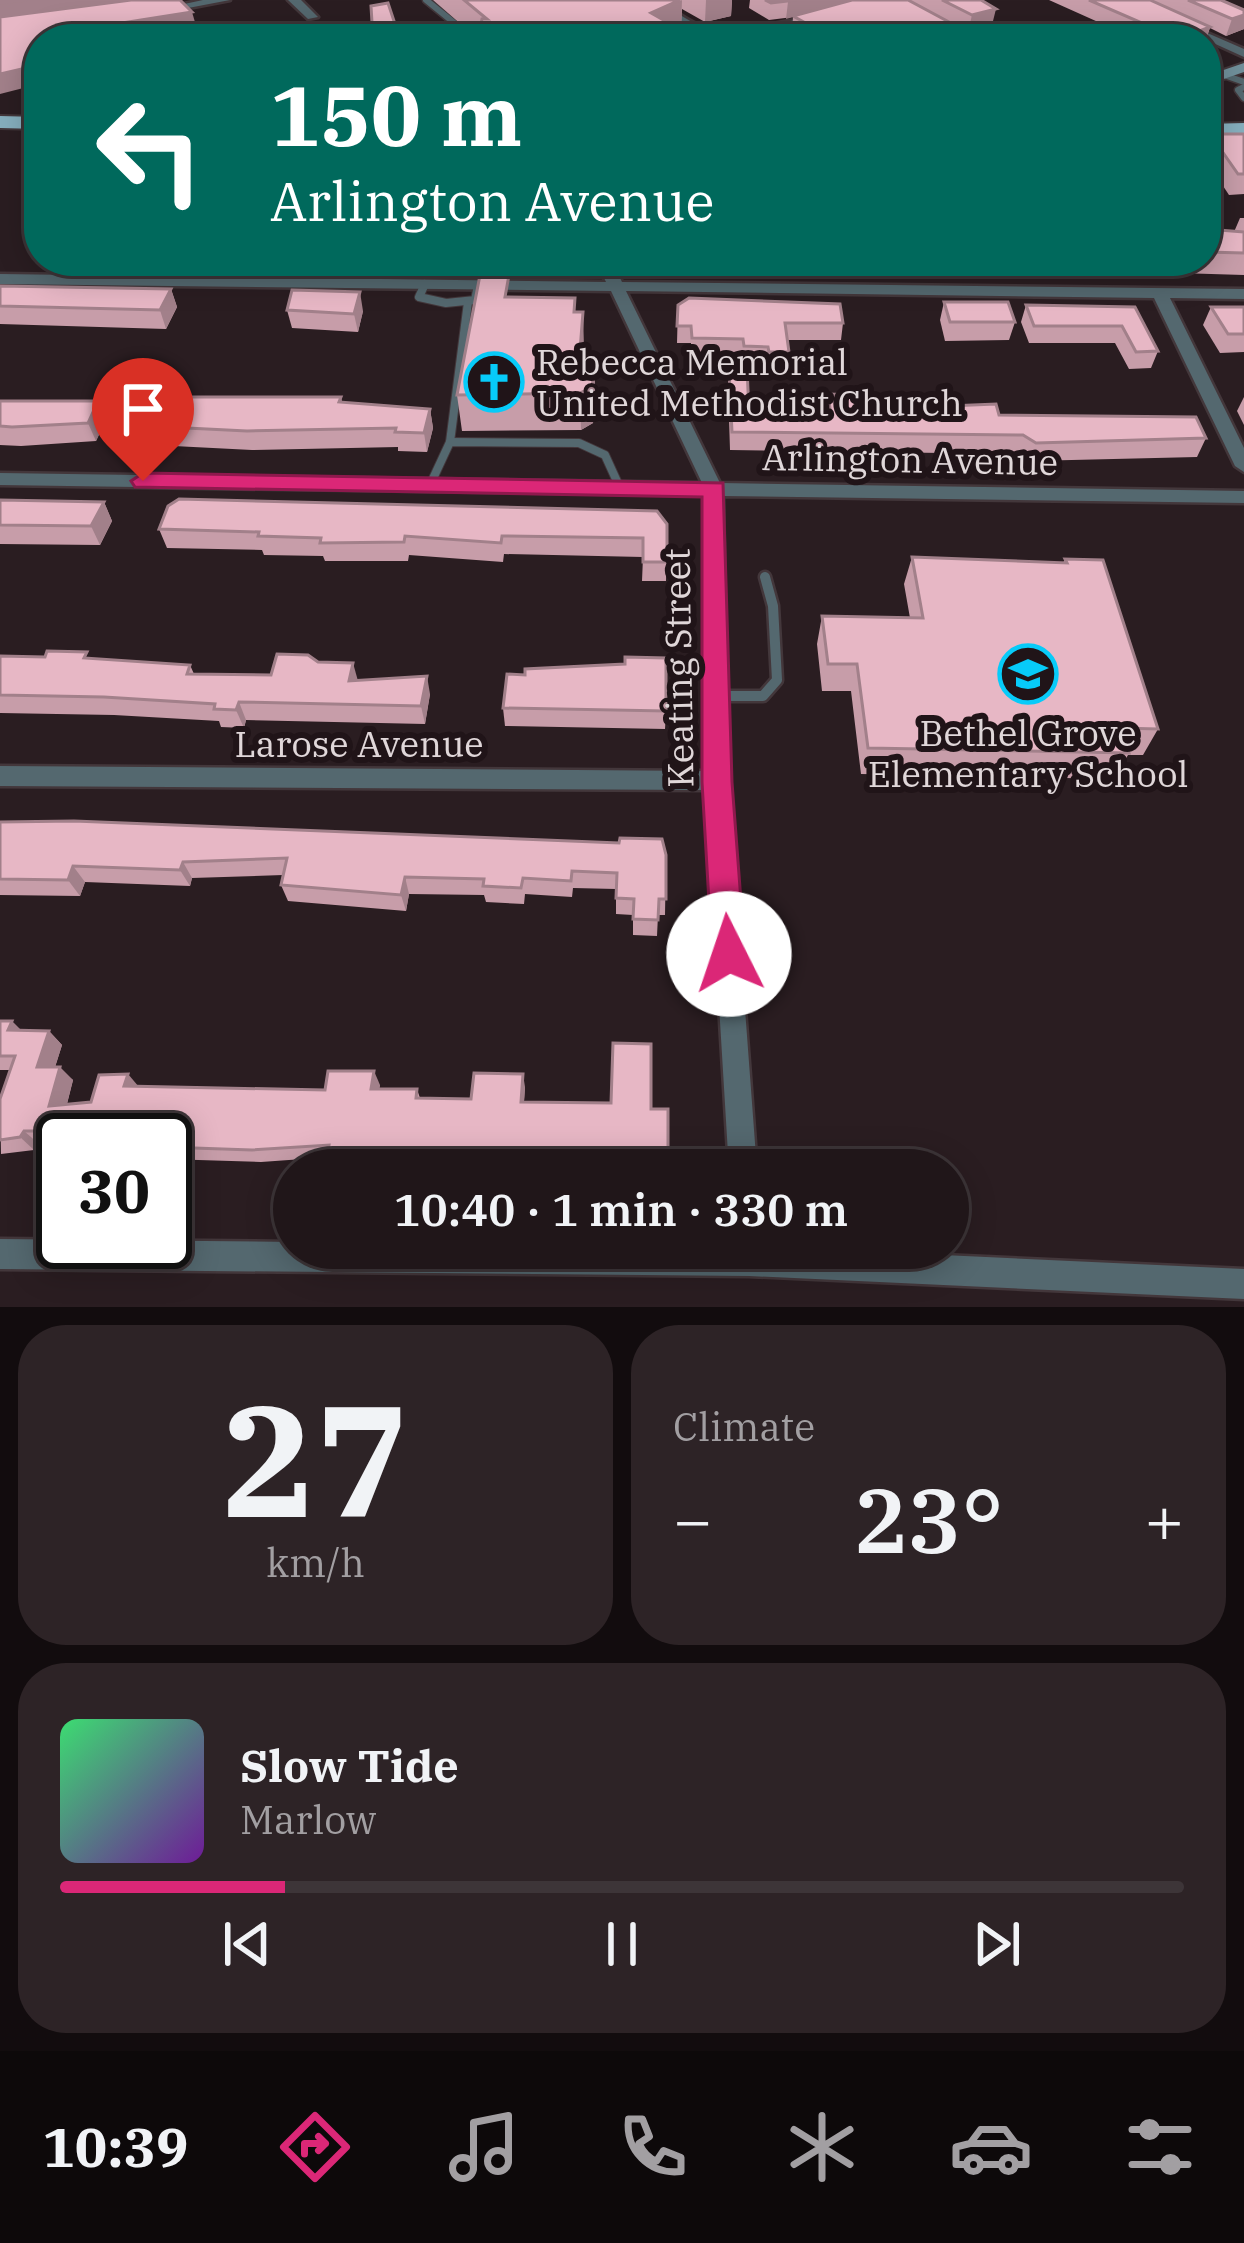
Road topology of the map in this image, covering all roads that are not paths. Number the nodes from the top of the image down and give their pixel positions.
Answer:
1 (224, 0) edge
2 (294, 0) edge
3 (426, 0) edge
4 (649, 0) edge
5 (892, 0) edge
6 (136, 13) edge
7 (825, 16) edge
8 (312, 17) dead end
9 (1166, 17) edge
10 (456, 24) edge
11 (690, 24) edge
12 (795, 24) edge
13 (938, 24) edge
14 (1182, 24) edge
15 (1244, 68) edge
16 (1224, 75) junction
17 (1221, 76) edge
18 (1244, 84) edge
19 (1244, 98) edge
20 (614, 276) edge
21 (0, 279) edge
22 (425, 284) junction
23 (478, 285) junction
24 (620, 286) junction
25 (1160, 294) junction
26 (1244, 294) edge
27 (468, 302) junction
28 (450, 442) junction
29 (1244, 466) edge
30 (0, 479) edge
31 (430, 485) junction
32 (620, 488) junction
33 (714, 489) junction
34 (1244, 497) edge
35 (765, 577) dead end
36 (716, 697) junction
37 (0, 776) edge
38 (717, 782) junction
39 (742, 1149) edge
40 (0, 1254) edge
41 (273, 1254) edge
42 (969, 1268) edge
43 (1244, 1284) edge

1 - 6 street
2 - 8 street
3 - 10 lane
4 - 11 street
5 - 13 street
7 - 12 street
9 - 14 street
15 - 16 main road
16 - 17 main road
16 - 18 lane
18 - 19 lane
20 - 24 street, Keating Street
21 - 22 street
22 - 23 street
22 - 27 lane
23 - 24 street
23 - 27 lane
24 - 25 street
24 - 33 street, Keating Street
25 - 26 street
25 - 29 street
27 - 28 lane
28 - 31 lane
28 - 32 lane
30 - 31 street, Arlington Avenue
31 - 32 street, Arlington Avenue
32 - 33 street, Arlington Avenue
33 - 34 street, Arlington Avenue
33 - 36 street, Keating Street
35 - 36 lane
36 - 38 street, Keating Street
37 - 38 street, Larose Avenue
38 - 39 street, Keating Street
40 - 41 street
42 - 43 street

